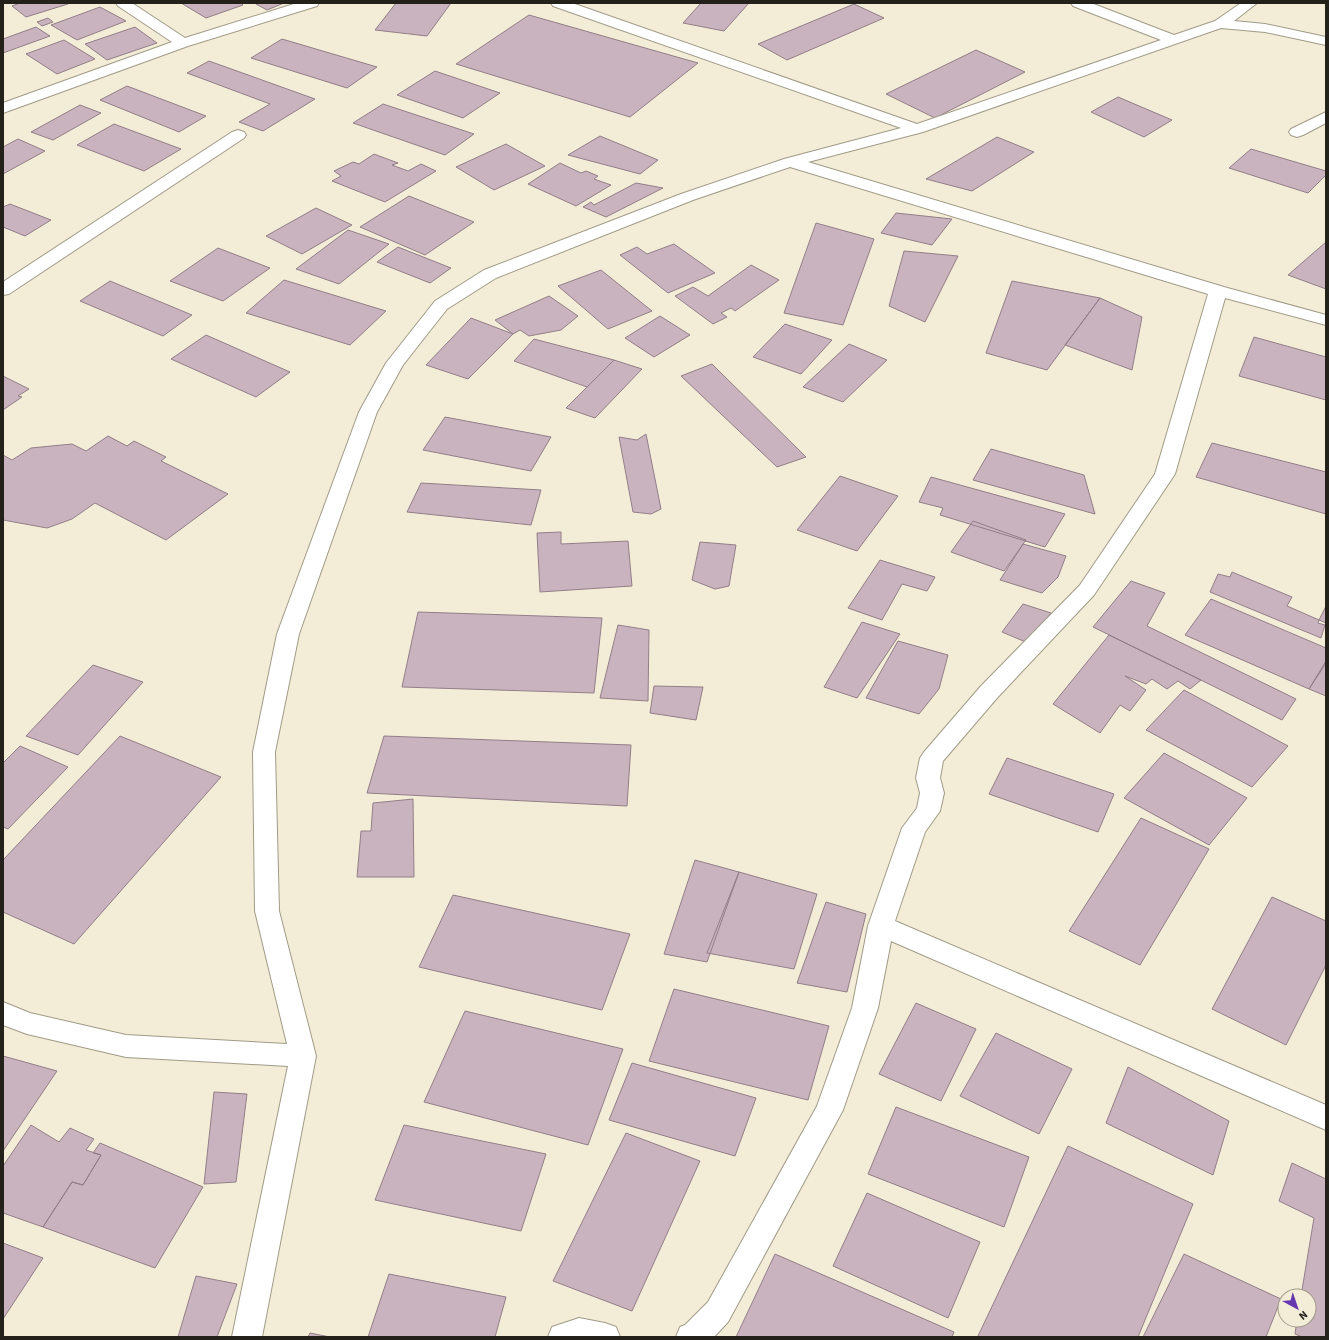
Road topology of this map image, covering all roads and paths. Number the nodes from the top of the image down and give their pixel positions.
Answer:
1 (123, 3) edge
2 (312, 3) edge
3 (558, 3) edge
4 (1078, 3) edge
5 (1250, 3) edge
6 (1220, 24) junction
7 (1172, 39) junction
8 (1326, 41) edge
9 (183, 43) junction
10 (3, 108) edge
11 (1326, 117) edge
12 (917, 129) junction
13 (1297, 132) dead end
14 (238, 135) dead end
15 (790, 162) junction
16 (3, 290) edge
17 (1218, 291) junction
18 (1326, 320) edge
19 (881, 926) junction
20 (3, 1013) edge
21 (302, 1056) junction
22 (1326, 1118) edge
23 (247, 1337) edge
24 (563, 1337) edge
25 (605, 1337) edge
26 (691, 1337) edge

1 - 9 street
2 - 9 street
3 - 12 street
4 - 7 street
5 - 6 street
6 - 7 street
6 - 8 street
7 - 12 street
9 - 10 street
11 - 13 street
12 - 15 street
14 - 16 street
15 - 17 street
15 - 21 street
17 - 18 street
17 - 19 street
19 - 22 street
19 - 26 street
20 - 21 street
21 - 23 street
24 - 25 street

